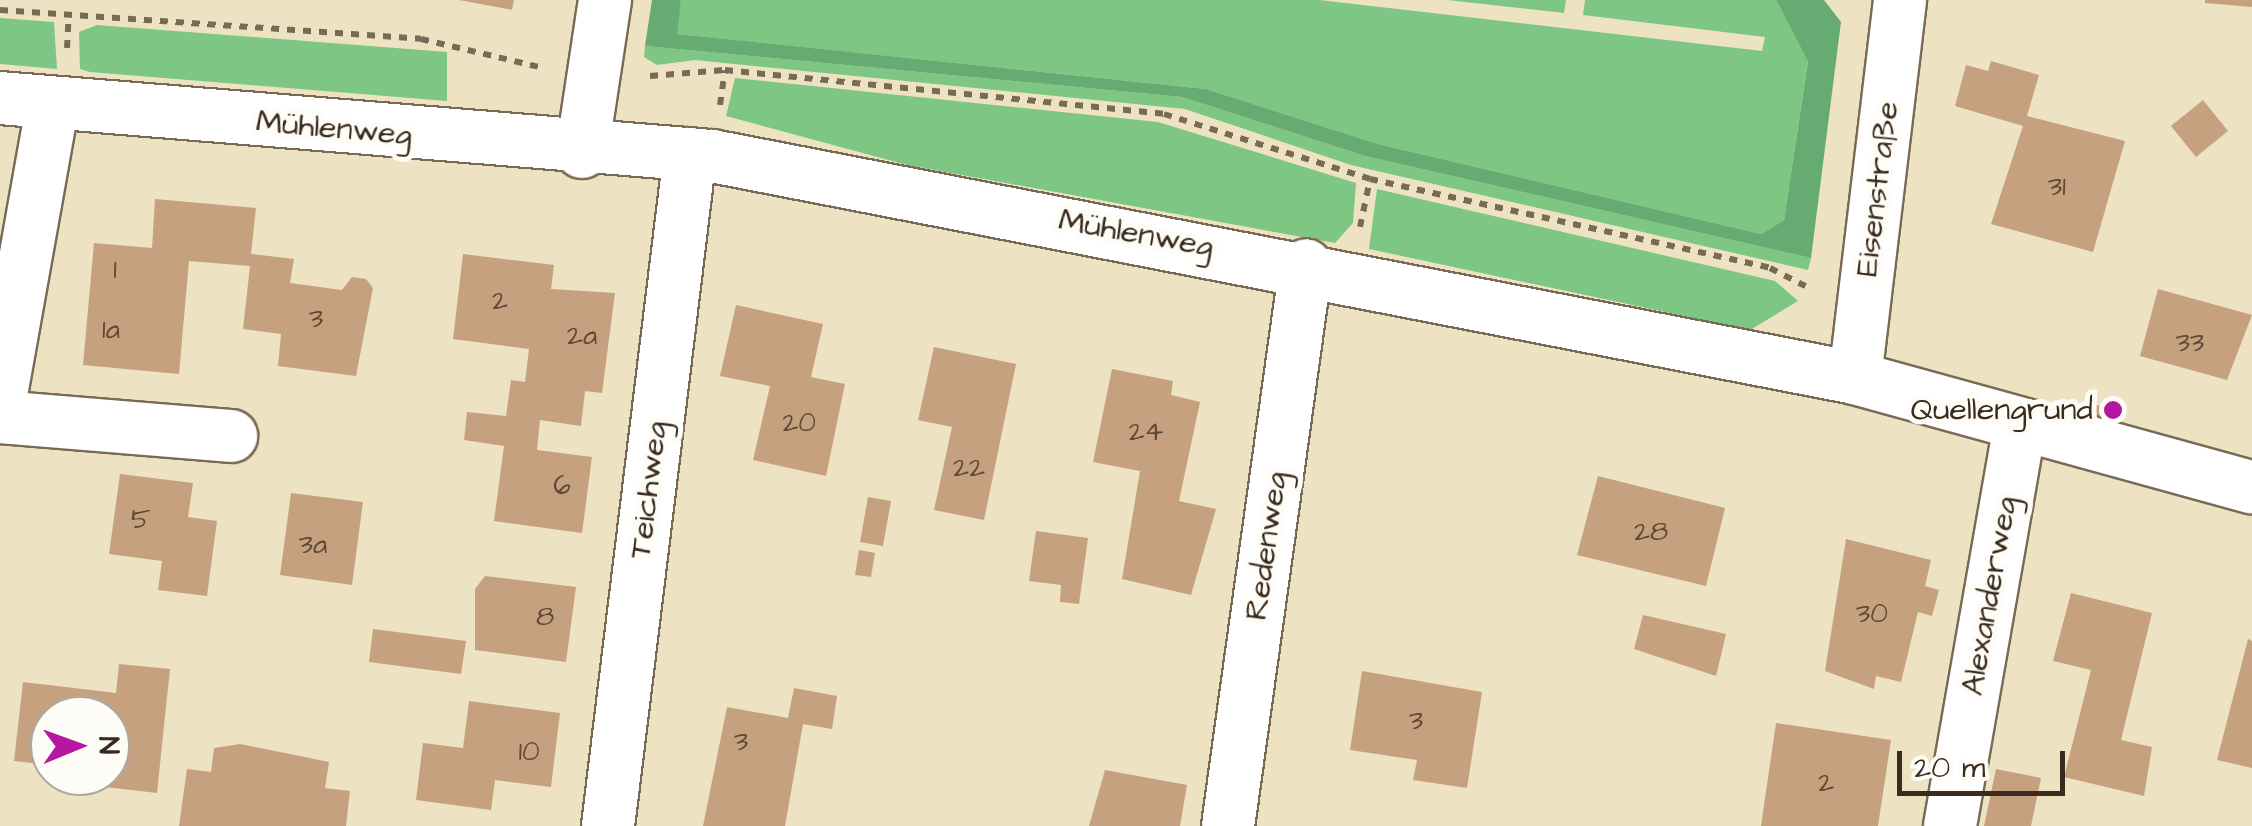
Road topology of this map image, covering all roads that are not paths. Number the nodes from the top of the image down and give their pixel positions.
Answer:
1 (605, 0) edge
2 (1900, 0) edge
3 (0, 98) edge
4 (53, 102) junction
5 (582, 152) junction
6 (690, 154) junction
7 (1306, 265) junction
8 (1855, 378) junction
9 (0, 400) edge
10 (0, 417) edge
11 (2020, 424) junction
12 (232, 436) dead end
13 (2252, 488) edge
14 (608, 826) edge
15 (1228, 826) edge
16 (1950, 826) edge

1 - 5 street
2 - 8 street, Eisenstraße
3 - 4 street, Mühlenweg
4 - 5 street, Mühlenweg
4 - 9 street
5 - 6 street, Mühlenweg
6 - 7 street, Mühlenweg
6 - 14 street, Teichweg
7 - 8 street, Mühlenweg
7 - 15 street, Redenweg
8 - 11 street, Mühlenweg
10 - 12 street
11 - 13 street, Mühlenweg
11 - 16 street, Alexanderweg

